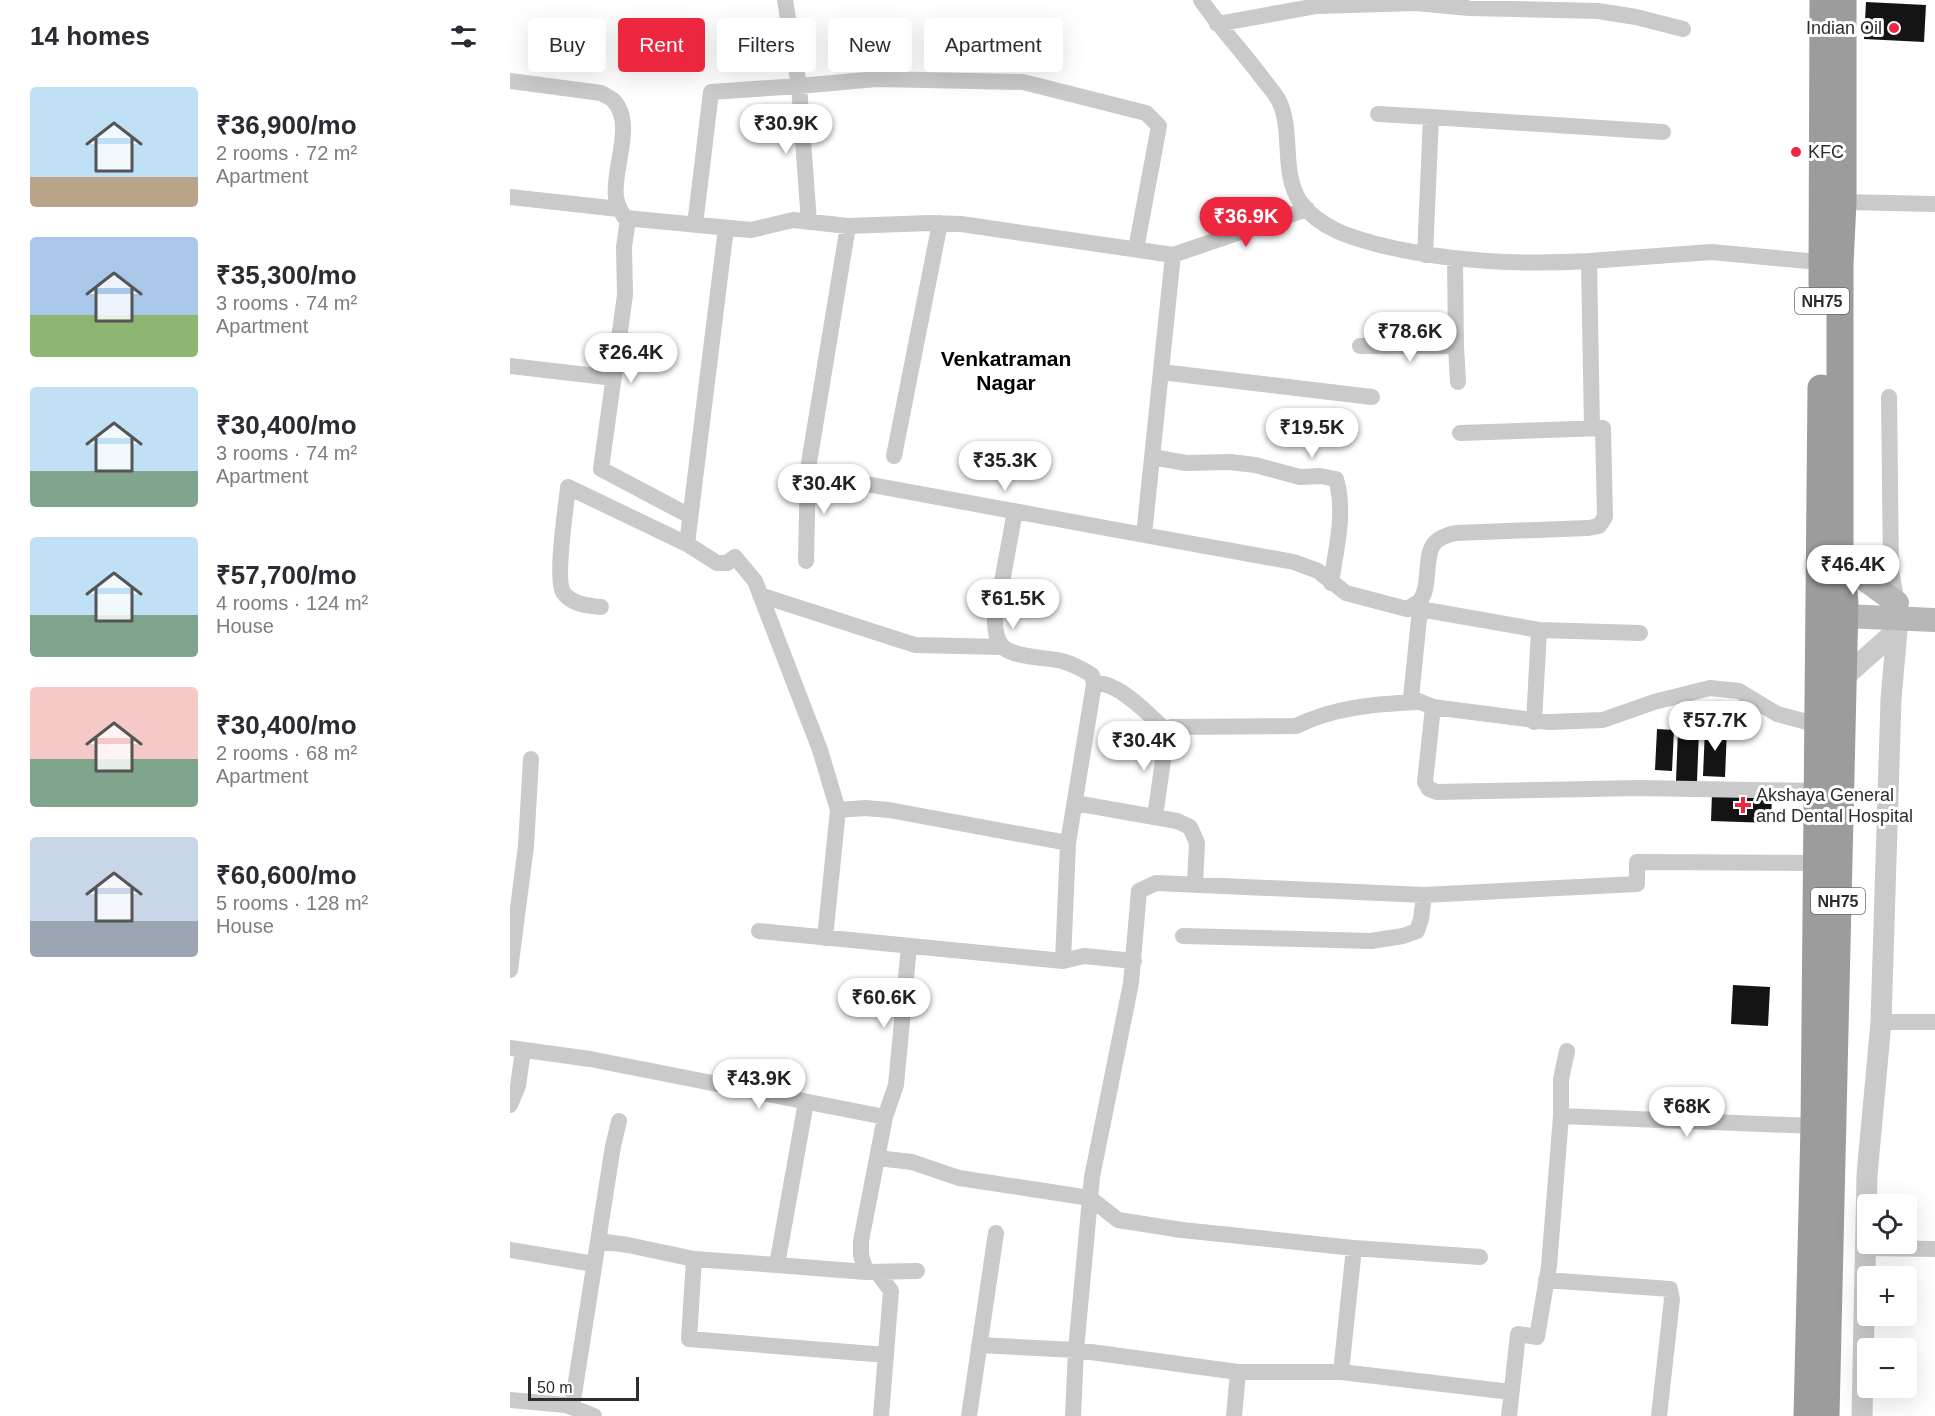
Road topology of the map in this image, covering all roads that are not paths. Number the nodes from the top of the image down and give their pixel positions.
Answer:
1 (785, 0) edge
2 (1201, 0) edge
3 (1823, 0) edge
4 (1843, 0) edge
5 (1416, 2) edge
6 (1216, 24) junction
7 (1683, 28) dead end
8 (510, 81) edge
9 (799, 86) junction
10 (1378, 114) dead end
11 (1431, 117) junction
12 (1663, 132) dead end
13 (510, 197) edge
14 (1843, 202) junction
15 (1935, 204) edge
16 (1307, 209) junction
17 (624, 214) junction
18 (809, 222) junction
19 (940, 223) junction
20 (695, 225) junction
21 (848, 226) junction
22 (726, 228) junction
23 (1136, 249) junction
24 (1173, 255) junction
25 (1425, 255) junction
26 (1455, 259) junction
27 (1589, 261) junction
28 (1831, 263) junction
29 (1360, 346) dead end
30 (1456, 346) junction
31 (510, 366) edge
32 (1161, 372) junction
33 (614, 378) junction
34 (1458, 382) dead end
35 (1889, 397) dead end
36 (1372, 398) dead end
37 (1592, 428) junction
38 (1460, 433) dead end
39 (894, 456) dead end
40 (1152, 457) junction
41 (861, 483) dead end
42 (1014, 511) junction
43 (690, 516) junction
44 (1144, 535) junction
45 (687, 544) junction
46 (1840, 555) junction
47 (806, 561) dead end
48 (1331, 583) junction
49 (760, 595) junction
50 (1935, 604) edge
51 (1839, 605) junction
52 (601, 607) dead end
53 (1413, 609) junction
54 (1897, 618) junction
55 (1935, 620) edge
56 (1539, 630) junction
57 (1640, 633) dead end
58 (1002, 647) junction
59 (1842, 679) junction
60 (1094, 684) junction
61 (1425, 705) junction
62 (1534, 722) junction
63 (1818, 725) junction
64 (1167, 732) junction
65 (531, 759) dead end
66 (1817, 791) junction
67 (1075, 803) junction
68 (838, 810) junction
69 (1155, 817) junction
70 (1068, 843) junction
71 (1816, 863) junction
72 (1195, 884) junction
73 (1424, 895) junction
74 (759, 932) dead end
75 (1183, 936) dead end
76 (825, 938) junction
77 (909, 946) junction
78 (1063, 961) junction
79 (1134, 961) junction
80 (510, 970) edge
81 (1881, 1022) junction
82 (1935, 1022) edge
83 (517, 1049) edge
84 (1567, 1051) dead end
85 (806, 1102) junction
86 (510, 1105) edge
87 (1561, 1116) junction
88 (885, 1117) junction
89 (619, 1121) dead end
90 (1814, 1126) junction
91 (877, 1158) junction
92 (1867, 1194) edge
93 (1090, 1198) junction
94 (996, 1233) dead end
95 (598, 1241) junction
96 (1354, 1248) junction
97 (1917, 1249) edge
98 (1935, 1249) edge
99 (510, 1250) edge
100 (1866, 1254) edge
101 (1480, 1257) dead end
102 (694, 1259) junction
103 (594, 1264) junction
104 (777, 1265) junction
105 (917, 1271) dead end
106 (872, 1272) junction
107 (1546, 1280) junction
108 (979, 1345) junction
109 (1076, 1350) junction
110 (886, 1355) junction
111 (1238, 1372) junction
112 (1341, 1372) junction
113 (1511, 1392) junction
114 (510, 1400) edge
115 (572, 1407) junction
116 (594, 1416) edge
117 (881, 1416) edge
118 (969, 1416) edge
119 (1073, 1416) edge
120 (1234, 1416) edge
121 (1509, 1416) edge
122 (1659, 1416) edge
123 (1807, 1416) edge
124 (1826, 1416) edge
125 (1862, 1416) edge

1 - 9 street
2 - 6 street
3 - 28 highway, NH75
4 - 14 highway, NH75
5 - 6 street
5 - 7 street
6 - 16 street
8 - 17 street
9 - 18 street
9 - 20 street
9 - 23 street
10 - 11 street
11 - 12 street
11 - 25 street
13 - 17 street
14 - 15 street
14 - 28 highway, NH75
16 - 24 street
16 - 25 street
17 - 20 street
17 - 33 street
18 - 21 street
18 - 22 street
19 - 21 street
19 - 23 street
19 - 39 street
20 - 22 street
21 - 47 street
22 - 43 street
23 - 24 street
24 - 32 street
25 - 26 street
26 - 27 street
26 - 30 street
27 - 28 street
27 - 37 street
28 - 46 highway, NH75
28 - 51 highway, NH75
29 - 30 street
30 - 34 street
31 - 33 street
32 - 36 street
32 - 40 street
33 - 43 street
35 - 54 street
37 - 38 street
37 - 53 street
40 - 44 street
40 - 48 street
41 - 42 street
42 - 44 street
42 - 58 street
43 - 45 street
44 - 48 street
45 - 49 street
45 - 52 street
46 - 51 highway, NH75
46 - 54 main road
48 - 53 street
49 - 58 street
49 - 68 street
50 - 54 main road
51 - 54 main road
51 - 59 highway, NH75
51 - 63 highway, NH75
53 - 56 street
53 - 61 street
54 - 55 main road
54 - 59 street
54 - 81 street
56 - 57 street
56 - 62 street
58 - 60 street
59 - 124 highway, NH75
60 - 64 street
60 - 67 street
61 - 62 street
61 - 64 street
61 - 66 street
62 - 63 street
63 - 66 highway, NH75
64 - 69 street
65 - 80 street
66 - 71 highway, NH75
67 - 69 street
67 - 70 street
68 - 70 street
68 - 76 street
69 - 72 street
70 - 78 street
71 - 73 street
71 - 90 highway, NH75
72 - 73 street
72 - 79 street
73 - 75 street
74 - 76 street
76 - 77 street
77 - 78 street
77 - 88 street
78 - 79 street
79 - 93 street
81 - 82 street
81 - 92 street
83 - 85 street
83 - 86 street
84 - 87 street
85 - 88 street
85 - 104 street
87 - 90 street
87 - 107 street
88 - 91 street
89 - 95 street
90 - 123 highway, NH75
91 - 93 street
91 - 106 street
93 - 96 street
93 - 109 street
94 - 108 street
95 - 102 street
95 - 103 street
96 - 101 street
96 - 112 street
97 - 98 street
99 - 103 street
100 - 125 street
102 - 104 street
102 - 110 street
103 - 115 street
104 - 106 street
105 - 106 street
106 - 110 street
107 - 113 street
107 - 122 street
108 - 109 street
108 - 118 street
109 - 111 street
109 - 119 street
110 - 117 street
111 - 112 street
111 - 120 street
112 - 113 street
113 - 121 street
114 - 115 street
115 - 116 street

